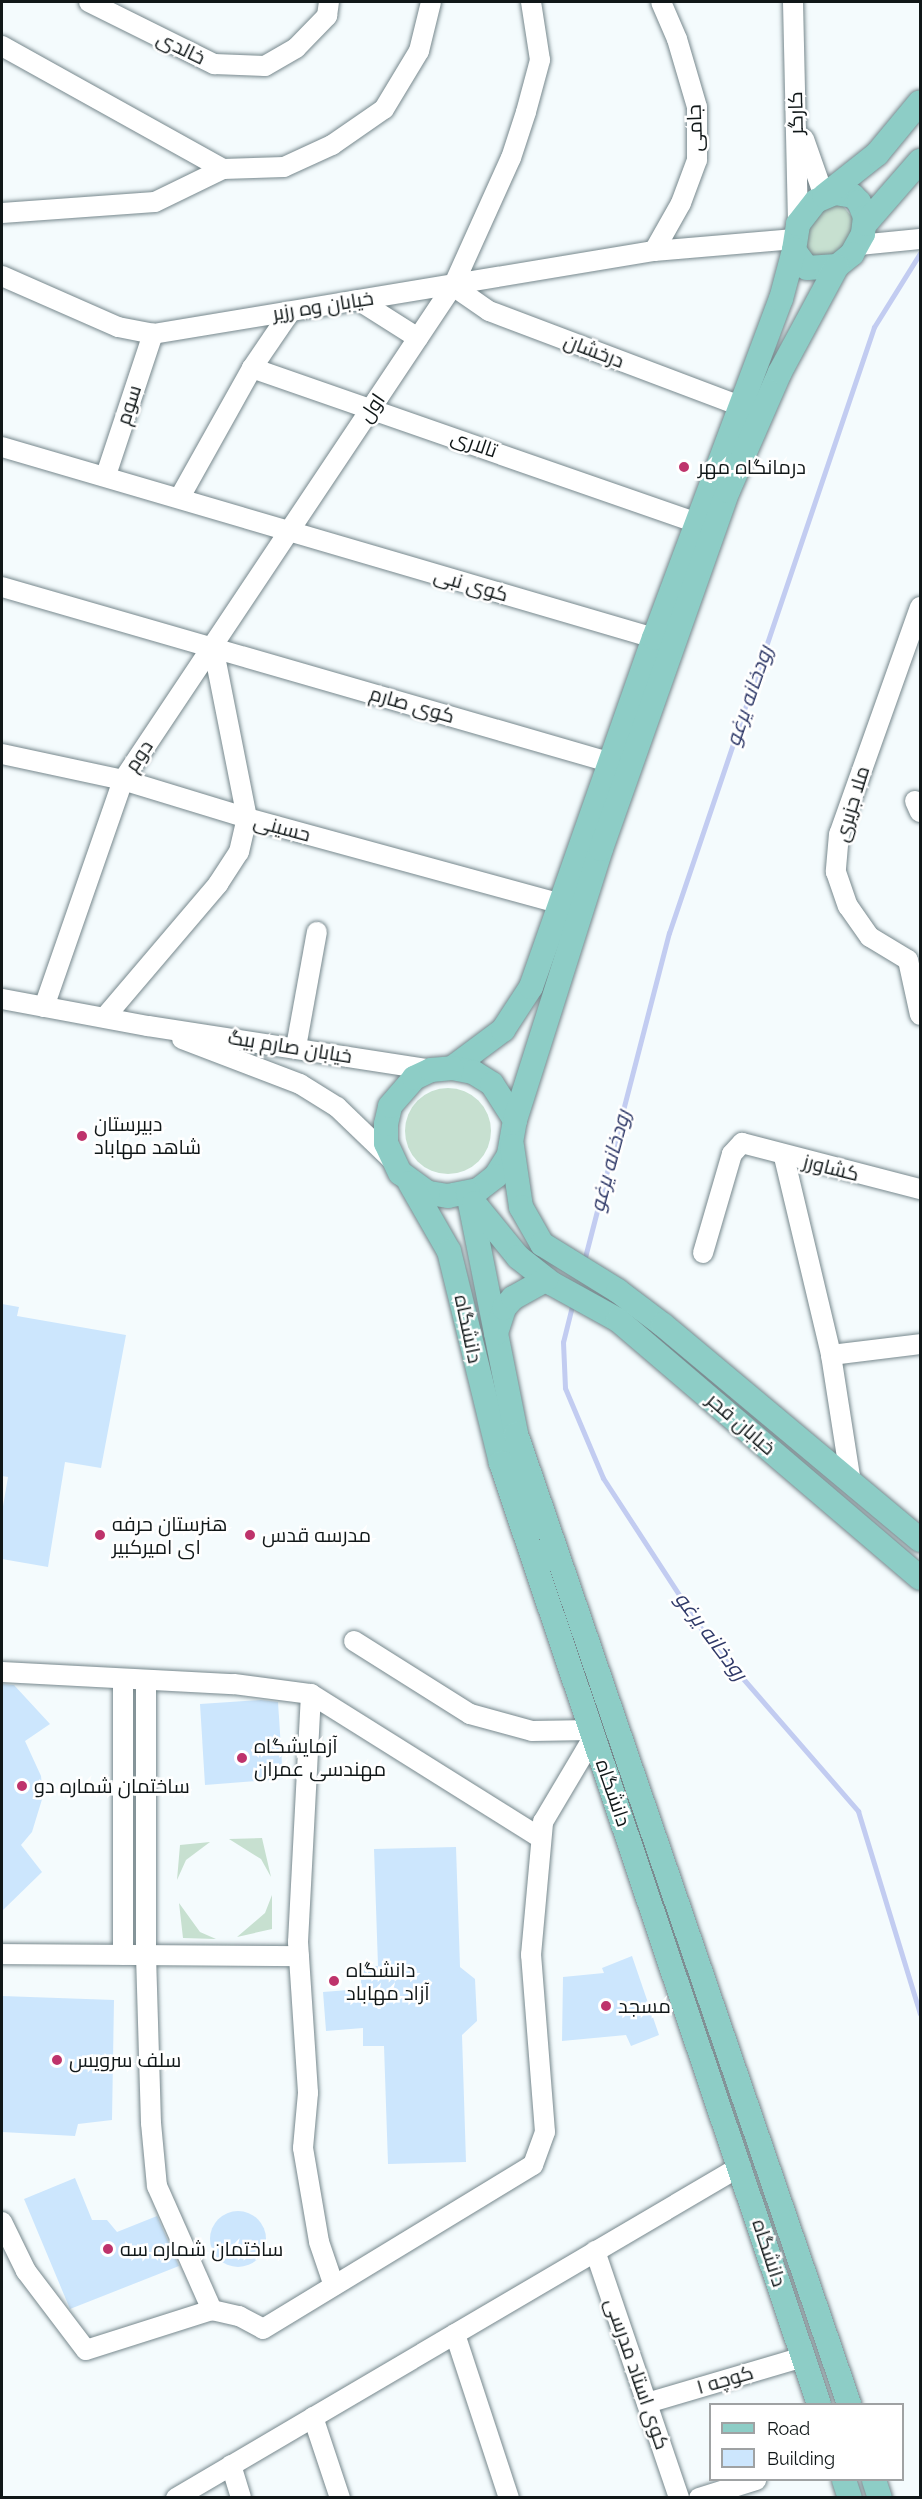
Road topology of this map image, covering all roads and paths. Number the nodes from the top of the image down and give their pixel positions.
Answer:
1 (89, 2) edge
2 (329, 2) edge
3 (431, 2) edge
4 (531, 2) edge
5 (661, 2) edge
6 (793, 2) edge
7 (2, 46) edge
8 (921, 102) edge
9 (797, 116) junction
10 (921, 161) edge
11 (223, 170) junction
12 (824, 195) junction
13 (2, 213) edge
14 (862, 235) junction
15 (795, 238) junction
16 (919, 239) edge
17 (654, 251) junction
18 (837, 266) junction
19 (2, 276) edge
20 (454, 285) junction
21 (358, 300) junction
22 (290, 312) junction
23 (153, 334) junction
24 (418, 338) junction
25 (252, 368) junction
26 (740, 406) junction
27 (372, 408) junction
28 (2, 447) edge
29 (106, 475) junction
30 (180, 497) junction
31 (696, 523) junction
32 (289, 532) junction
33 (2, 587) edge
34 (921, 607) edge
35 (654, 638) junction
36 (213, 646) junction
37 (2, 754) edge
38 (612, 764) junction
39 (123, 780) junction
40 (247, 818) junction
41 (562, 904) junction
42 (317, 932) dead end
43 (914, 957) edge
44 (2, 999) edge
45 (44, 1007) junction
46 (921, 1015) edge
47 (105, 1017) junction
48 (148, 1026) junction
49 (296, 1047) junction
50 (442, 1069) junction
51 (515, 1120) junction
52 (512, 1146) junction
53 (784, 1157) junction
54 (392, 1160) junction
55 (410, 1183) junction
56 (921, 1189) edge
57 (468, 1193) junction
58 (703, 1253) dead end
59 (548, 1282) junction
60 (495, 1336) junction
61 (921, 1344) edge
62 (831, 1355) junction
63 (851, 1483) junction
64 (920, 1538) edge
65 (921, 1578) edge
66 (354, 1641) dead end
67 (2, 1672) edge
68 (123, 1678) junction
69 (146, 1680) junction
70 (311, 1694) junction
71 (593, 1733) junction
72 (541, 1838) junction
73 (2, 1954) edge
74 (123, 1955) junction
75 (146, 1955) junction
76 (299, 1956) junction
77 (765, 2157) junction
78 (741, 2166) junction
79 (2, 2222) edge
80 (595, 2251) junction
81 (334, 2286) junction
82 (212, 2310) junction
83 (455, 2334) junction
84 (830, 2350) junction
85 (803, 2357) junction
86 (647, 2403) junction
87 (819, 2403) edge
88 (849, 2403) edge
89 (313, 2417) junction
90 (231, 2465) junction
91 (753, 2481) edge
92 (844, 2481) edge
93 (874, 2481) edge
94 (176, 2498) edge
95 (241, 2498) edge
96 (340, 2498) edge
97 (509, 2498) edge
98 (679, 2498) edge
99 (699, 2498) edge
100 (850, 2498) edge
101 (880, 2498) edge

1 - 2 street, خالدی
3 - 11 street
4 - 20 street, اول
5 - 17 street, جامی
6 - 9 street, کارگر
7 - 11 street
8 - 12 main road
9 - 12 street
9 - 15 street, کارگر
10 - 14 main road
11 - 13 street
12 - 14 main road
12 - 15 main road
14 - 16 street
14 - 18 main road
15 - 17 street, خیابان وه رزیر
15 - 18 main road
15 - 26 main road
17 - 20 street, خیابان وه رزیر
18 - 51 main road
19 - 23 street, خیابان وه رزیر
20 - 21 street, خیابان وه رزیر
20 - 24 street, اول
20 - 26 street, درخشان
21 - 22 street, خیابان وه رزیر
21 - 24 street
22 - 23 street, خیابان وه رزیر
22 - 25 street
23 - 29 street, سوم
24 - 27 street, اول
25 - 27 street, تالاری
25 - 30 street
26 - 31 main road
27 - 31 street, تالاری
27 - 32 street, اول
28 - 29 street, کوی نبی
29 - 30 street, کوی نبی
30 - 32 street, کوی نبی
31 - 35 main road
32 - 35 street, کوی نبی
32 - 36 street, دوم
33 - 36 street, کوی صارم
34 - 43 street, ملا جزیری
35 - 38 main road
36 - 38 street, کوی صارم
36 - 39 street, دوم
36 - 40 street
37 - 39 street, حسینی
38 - 41 main road
39 - 40 street, حسینی
39 - 45 street, دوم
40 - 41 street, حسینی
40 - 47 street
41 - 50 main road
42 - 49 street
43 - 46 street, ملا جزیری
44 - 45 street, خیابان صارم بیگ
45 - 47 street, خیابان صارم بیگ
47 - 48 street, خیابان صارم بیگ
48 - 49 street, خیابان صارم بیگ
48 - 54 street, خیابان صارم بیگ
49 - 50 street, خیابان صارم بیگ
50 - 51 main road
50 - 54 main road
51 - 52 main road
52 - 57 main road
52 - 63 main road, خیابان فجر
53 - 56 street, کشاورز
53 - 58 street, کشاورز
53 - 62 street
54 - 55 main road
55 - 57 main road
55 - 71 main road, دانشگاه
57 - 59 main road, خیابان فجر
57 - 60 main road, دانشگاه
59 - 60 main road
59 - 65 main road, خیابان فجر
60 - 77 main road, دانشگاه
61 - 62 street
62 - 63 street
63 - 64 main road, خیابان فجر
66 - 71 street
67 - 68 street
68 - 69 street
68 - 74 street
69 - 70 street
69 - 75 street
70 - 72 street
70 - 76 street
71 - 72 street
71 - 78 main road, دانشگاه
72 - 81 street
73 - 74 street
74 - 75 street
75 - 76 street
75 - 82 street
76 - 81 street
77 - 78 main road
77 - 84 main road, دانشگاه
78 - 80 street
78 - 85 main road, دانشگاه
79 - 82 street
80 - 83 street
80 - 86 street, کوی استاد مدرسی
81 - 82 street
83 - 89 street
83 - 97 street
84 - 85 main road
84 - 88 main road, دانشگاه
85 - 86 street, کوچه ۱
85 - 87 main road, دانشگاه
86 - 98 street, کوی استاد مدرسی
89 - 90 street
89 - 96 street
90 - 94 street
90 - 95 street
91 - 99 street
92 - 100 main road
93 - 101 main road

